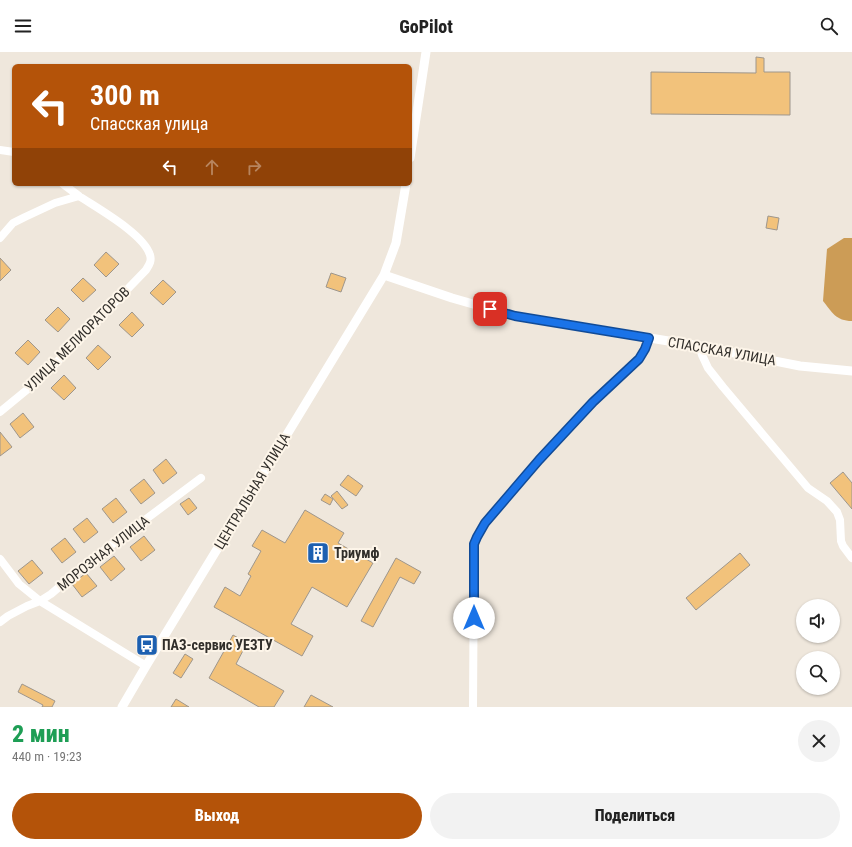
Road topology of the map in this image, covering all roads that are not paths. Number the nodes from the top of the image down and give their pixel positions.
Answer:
1 (426, 52) edge
2 (412, 145) edge
3 (0, 150) edge
4 (12, 152) edge
5 (66, 186) edge
6 (406, 186) edge
7 (79, 196) junction
8 (0, 238) edge
9 (384, 275) junction
10 (649, 338) junction
11 (699, 346) junction
12 (852, 371) edge
13 (0, 412) edge
14 (201, 478) dead end
15 (852, 558) edge
16 (0, 559) edge
17 (40, 601) junction
18 (0, 622) edge
19 (146, 666) junction
20 (122, 707) edge
21 (473, 707) edge

1 - 2 street
3 - 4 street
5 - 7 street
6 - 9 street, ЦЕНТРАЛЬНАЯ УЛИЦА
7 - 8 street
7 - 13 street, УЛИЦА МЕЛИОРАТОРОВ
9 - 10 street, СПАССКАЯ УЛИЦА
9 - 19 street, ЦЕНТРАЛЬНАЯ УЛИЦА
10 - 11 street, СПАССКАЯ УЛИЦА
10 - 21 street
11 - 12 street, СПАССКАЯ УЛИЦА
11 - 15 street
14 - 17 street, МОРОЗНАЯ УЛИЦА
16 - 17 street
17 - 18 street, МОРОЗНАЯ УЛИЦА
17 - 19 street
19 - 20 street, ЦЕНТРАЛЬНАЯ УЛИЦА

